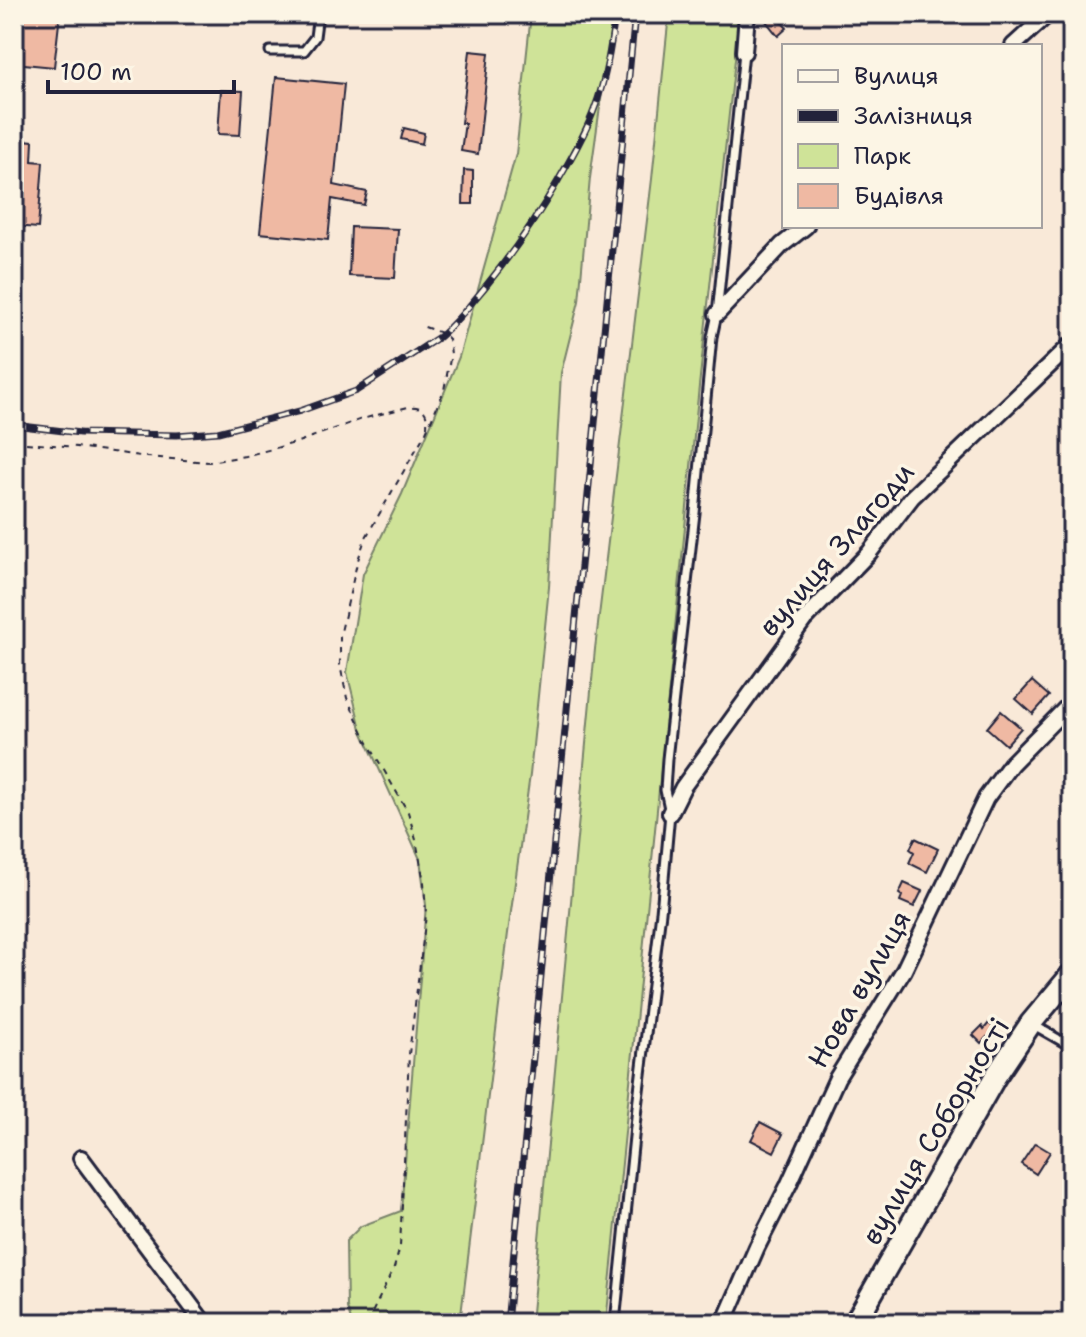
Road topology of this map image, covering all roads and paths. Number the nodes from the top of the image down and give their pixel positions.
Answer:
1 (318, 14) edge
2 (747, 14) edge
3 (1048, 14) edge
4 (1015, 44) edge
5 (270, 51) dead end
6 (744, 52) joint
7 (803, 228) edge
8 (717, 314) junction
9 (419, 325) dead end
10 (1072, 344) edge
11 (426, 432) junction
12 (14, 442) edge
13 (1072, 702) edge
14 (670, 813) junction
15 (1072, 974) edge
16 (1031, 1023) junction
17 (1072, 1047) edge
18 (81, 1158) dead end
19 (204, 1323) edge
20 (367, 1323) edge
21 (615, 1323) edge
22 (724, 1323) edge
23 (855, 1323) edge

1 - 5 lane
2 - 6 street
3 - 4 street
6 - 8 lane
7 - 8 street
8 - 14 lane
9 - 11 path
10 - 14 street, вулиця Злагоди
11 - 12 path
11 - 20 path
13 - 22 street, Нова вулиця
14 - 21 lane
15 - 16 street, вулиця Соборності
16 - 17 lane
16 - 23 street, вулиця Соборності
18 - 19 street

